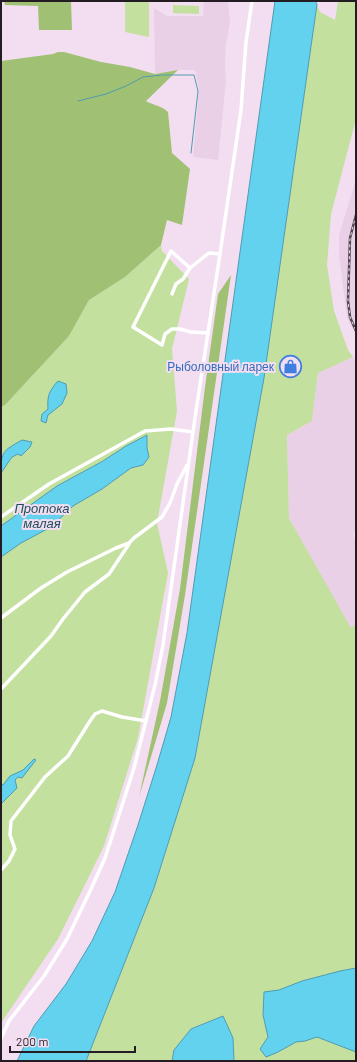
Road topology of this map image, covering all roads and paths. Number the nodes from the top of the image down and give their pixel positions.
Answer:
1 (252, 1) edge
2 (220, 254) junction
3 (190, 268) junction
4 (172, 294) dead end
5 (208, 333) junction
6 (194, 432) junction
7 (189, 463) junction
8 (1, 517) edge
9 (130, 543) junction
10 (1, 618) edge
11 (1, 689) edge
12 (146, 721) junction
13 (1, 870) edge
14 (1, 1038) edge

1 - 2 street
2 - 3 street
2 - 5 street
3 - 4 street
3 - 5 street
5 - 6 street
6 - 7 street
6 - 8 street
7 - 9 street
7 - 12 street
9 - 10 street
9 - 11 street
12 - 13 street
12 - 14 street

